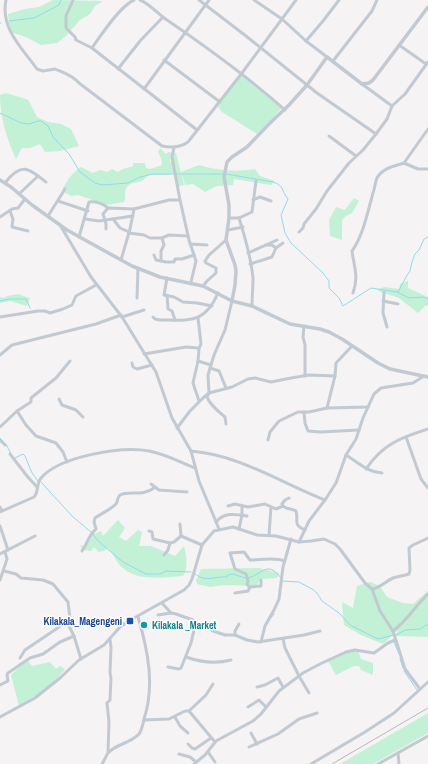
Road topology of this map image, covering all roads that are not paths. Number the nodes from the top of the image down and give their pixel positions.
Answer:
1 (6, 0) edge
2 (73, 0) edge
3 (134, 0) edge
4 (140, 0) edge
5 (199, 0) edge
6 (209, 0) edge
7 (254, 0) edge
8 (296, 0) edge
9 (339, 0) edge
10 (377, 0) edge
11 (206, 5) junction
12 (428, 7) edge
13 (163, 17) junction
14 (6, 19) junction
15 (282, 19) junction
16 (0, 20) edge
17 (186, 32) junction
18 (306, 41) junction
19 (399, 45) junction
20 (261, 47) junction
21 (92, 48) junction
22 (327, 57) junction
23 (164, 60) junction
24 (333, 61) junction
25 (427, 63) edge
26 (118, 69) junction
27 (242, 73) junction
28 (362, 84) junction
29 (307, 85) junction
30 (144, 89) junction
31 (220, 102) junction
32 (392, 106) junction
33 (285, 110) junction
34 (428, 129) edge
35 (197, 130) junction
36 (376, 134) junction
37 (329, 136) dead end
38 (174, 147) junction
39 (356, 156) junction
40 (404, 163) junction
41 (428, 169) edge
42 (38, 176) junction
43 (0, 180) edge
44 (256, 181) dead end
45 (46, 182) dead end
46 (5, 183) junction
47 (65, 188) dead end
48 (19, 194) junction
49 (25, 199) junction
50 (180, 200) junction
51 (253, 200) junction
52 (58, 201) junction
53 (271, 201) dead end
54 (108, 208) junction
55 (134, 209) junction
56 (10, 211) junction
57 (88, 211) junction
58 (48, 216) junction
59 (133, 216) junction
60 (0, 217) edge
61 (229, 218) junction
62 (239, 218) junction
63 (85, 219) junction
64 (113, 219) junction
65 (104, 220) junction
66 (60, 225) junction
67 (243, 227) junction
68 (106, 229) dead end
69 (228, 230) junction
70 (28, 231) dead end
71 (299, 232) dead end
72 (129, 233) junction
73 (188, 236) junction
74 (79, 237) junction
75 (162, 238) junction
76 (226, 240) junction
77 (277, 240) dead end
78 (283, 243) dead end
79 (190, 244) junction
80 (207, 245) dead end
81 (264, 245) junction
82 (276, 248) junction
83 (248, 253) junction
84 (154, 255) dead end
85 (194, 255) junction
86 (121, 260) junction
87 (161, 261) junction
88 (250, 264) junction
89 (138, 268) junction
90 (167, 278) junction
91 (191, 282) junction
92 (96, 285) junction
93 (203, 286) junction
94 (384, 292) dead end
95 (218, 293) junction
96 (353, 293) dead end
97 (167, 295) junction
98 (137, 298) dead end
99 (232, 301) junction
100 (383, 301) junction
101 (398, 304) dead end
102 (212, 306) junction
103 (252, 306) junction
104 (144, 310) dead end
105 (122, 316) junction
106 (153, 316) dead end
107 (0, 317) edge
108 (198, 318) junction
109 (175, 320) junction
110 (304, 326) junction
111 (387, 327) dead end
112 (352, 346) junction
113 (199, 348) junction
114 (144, 354) junction
115 (0, 355) edge
116 (70, 361) dead end
117 (198, 361) junction
118 (132, 363) dead end
119 (152, 365) junction
120 (211, 366) junction
121 (305, 376) junction
122 (335, 376) junction
123 (426, 376) edge
124 (226, 388) junction
125 (209, 393) junction
126 (59, 398) dead end
127 (199, 401) junction
128 (368, 407) junction
129 (327, 408) junction
130 (17, 411) junction
131 (304, 412) junction
132 (83, 418) dead end
133 (226, 424) dead end
134 (0, 427) edge
135 (177, 428) junction
136 (428, 429) edge
137 (359, 430) junction
138 (406, 437) junction
139 (0, 440) edge
140 (268, 440) dead end
141 (5, 445) dead end
142 (191, 451) junction
143 (10, 454) dead end
144 (346, 455) junction
145 (67, 462) junction
146 (195, 468) junction
147 (366, 469) junction
148 (382, 473) dead end
149 (151, 484) dead end
150 (37, 487) junction
151 (154, 488) junction
152 (428, 488) edge
153 (187, 492) dead end
154 (289, 498) dead end
155 (325, 500) junction
156 (228, 506) dead end
157 (242, 506) junction
158 (283, 506) junction
159 (0, 507) edge
160 (271, 508) junction
161 (1, 512) edge
162 (242, 515) junction
163 (247, 516) dead end
164 (216, 522) junction
165 (180, 524) dead end
166 (0, 526) edge
167 (219, 529) junction
168 (239, 529) junction
169 (149, 530) dead end
170 (305, 530) junction
171 (269, 535) junction
172 (36, 536) dead end
173 (181, 536) junction
174 (428, 538) edge
175 (290, 539) junction
176 (299, 542) junction
177 (170, 543) junction
178 (202, 545) junction
179 (8, 550) junction
180 (82, 551) dead end
181 (5, 552) junction
182 (0, 554) edge
183 (164, 555) dead end
184 (284, 561) junction
185 (4, 571) junction
186 (0, 580) edge
187 (261, 580) dead end
188 (250, 587) junction
189 (372, 589) junction
190 (235, 593) dead end
191 (428, 594) edge
192 (162, 603) junction
193 (171, 613) junction
194 (158, 615) dead end
195 (138, 617) junction
196 (67, 622) junction
197 (196, 622) junction
198 (238, 624) dead end
199 (320, 631) dead end
200 (393, 631) junction
201 (235, 635) junction
202 (74, 636) junction
203 (283, 639) junction
204 (110, 640) junction
205 (395, 640) junction
206 (261, 642) junction
207 (186, 657) junction
208 (20, 658) dead end
209 (81, 659) junction
210 (231, 660) dead end
211 (168, 667) dead end
212 (299, 676) junction
213 (428, 682) edge
214 (0, 684) edge
215 (213, 684) dead end
216 (258, 687) dead end
217 (283, 687) junction
218 (420, 689) junction
219 (309, 693) dead end
220 (248, 707) dead end
221 (266, 707) junction
222 (190, 711) junction
223 (317, 713) dead end
224 (0, 717) edge
225 (175, 717) junction
226 (144, 720) junction
227 (188, 733) dead end
228 (251, 733) dead end
229 (428, 736) edge
230 (211, 738) junction
231 (215, 742) junction
232 (188, 744) dead end
233 (257, 744) junction
234 (249, 747) dead end
235 (208, 752) junction
236 (108, 753) junction
237 (398, 753) junction
238 (179, 754) dead end
239 (215, 762) dead end
240 (195, 763) edge
241 (102, 764) edge
242 (311, 764) edge
243 (378, 764) edge
244 (399, 764) edge

1 - 14 street
2 - 21 street
3 - 21 street
4 - 13 street
5 - 11 street
6 - 11 street
7 - 15 street
8 - 15 street
9 - 18 street
10 - 24 street
11 - 17 street
11 - 20 street
12 - 19 street
13 - 17 street
13 - 26 street
14 - 16 street
14 - 38 street
15 - 18 street
15 - 20 street
17 - 23 street
17 - 27 street
18 - 22 street
19 - 25 street
19 - 28 street
20 - 27 street
20 - 29 street
21 - 26 street
22 - 24 street
22 - 29 street
23 - 30 street
23 - 31 street
24 - 28 street
25 - 32 street
26 - 30 street
27 - 31 street
27 - 33 street
28 - 32 street
29 - 33 street
29 - 36 street
30 - 35 street
31 - 35 street
32 - 36 street
33 - 61 street
34 - 40 street
35 - 38 street
36 - 39 street
37 - 39 street
38 - 50 street
39 - 71 street
40 - 41 street
40 - 96 street
42 - 45 street
42 - 46 street
42 - 48 street
43 - 46 street
44 - 51 street
46 - 48 street
47 - 52 street
48 - 49 street
49 - 56 street
49 - 58 street
50 - 55 street
50 - 73 street
51 - 53 street
51 - 62 street
52 - 57 street
52 - 58 street
54 - 55 street
54 - 57 street
54 - 65 street
55 - 59 street
56 - 60 street
56 - 70 street
57 - 63 street
58 - 66 street
59 - 64 street
59 - 72 street
61 - 62 street
61 - 69 street
62 - 67 street
63 - 65 street
63 - 74 street
64 - 65 street
64 - 72 street
65 - 68 street
66 - 74 street
66 - 92 street
67 - 69 street
67 - 83 street
69 - 76 street
72 - 75 street
72 - 86 street
73 - 75 street
73 - 79 street
74 - 86 street
75 - 87 street
76 - 93 street
76 - 99 street
77 - 81 street
78 - 82 street
79 - 80 street
79 - 85 street
81 - 82 street
81 - 83 street
82 - 88 street
83 - 88 street
84 - 87 street
85 - 87 street
85 - 91 street
86 - 89 street
88 - 103 street
89 - 90 street
89 - 98 street
90 - 91 street
90 - 97 street
91 - 93 street
92 - 105 street
92 - 107 street
93 - 95 street
94 - 100 street
95 - 99 street
95 - 102 street
97 - 102 street
97 - 109 street
99 - 103 street
99 - 120 street
100 - 101 street
100 - 111 street
102 - 108 street
103 - 110 street
104 - 105 street
105 - 114 street
105 - 115 street
106 - 109 street
108 - 109 street
108 - 113 street
110 - 112 street
110 - 121 street
112 - 122 street
112 - 123 street
113 - 114 street
113 - 117 street
114 - 119 street
116 - 130 street
117 - 120 street
117 - 127 street
118 - 119 street
119 - 135 street
120 - 124 street
120 - 125 street
121 - 122 street
121 - 124 street
122 - 129 street
123 - 128 street
124 - 125 street
125 - 127 street
125 - 133 street
126 - 132 street
127 - 135 street
128 - 129 street
128 - 137 street
129 - 131 street
130 - 134 street
130 - 145 street
131 - 137 street
131 - 140 street
135 - 142 street
136 - 138 street
137 - 144 street
138 - 147 street
138 - 152 street
139 - 141 street
142 - 146 street
142 - 155 street
143 - 150 street
144 - 147 street
144 - 155 street
145 - 146 street
145 - 150 street
146 - 164 street
147 - 148 street
149 - 151 street
150 - 161 street
151 - 153 street
151 - 180 street
154 - 158 street
155 - 170 street
156 - 157 street
157 - 160 street
157 - 162 street
158 - 160 street
158 - 170 street
159 - 161 street
160 - 171 street
162 - 163 street
162 - 164 street
162 - 168 street
164 - 167 street
165 - 173 street
166 - 179 street
167 - 168 street
167 - 178 street
168 - 171 street
169 - 177 street
170 - 176 street
171 - 175 street
172 - 179 street
173 - 177 street
173 - 178 street
174 - 189 street
175 - 176 street
175 - 184 street
176 - 189 street
177 - 183 street
178 - 192 street
179 - 181 street
181 - 182 street
181 - 185 street
184 - 188 street
184 - 206 street
185 - 186 street
185 - 196 street
187 - 188 street
188 - 190 street
189 - 200 street
191 - 200 street
192 - 193 street
192 - 195 street
193 - 194 street
193 - 197 street
195 - 204 street
195 - 226 street
196 - 202 street
196 - 208 street
197 - 201 street
197 - 207 street
198 - 201 street
199 - 203 street
200 - 205 street
201 - 206 street
202 - 209 street
202 - 214 street
203 - 206 street
203 - 212 street
204 - 209 street
204 - 236 street
205 - 212 street
205 - 218 street
207 - 210 street
207 - 211 street
209 - 224 street
212 - 217 street
212 - 219 street
213 - 218 street
215 - 222 street
216 - 217 street
217 - 221 street
218 - 242 street
220 - 221 street
221 - 231 street
222 - 225 street
222 - 230 street
223 - 233 street
225 - 226 street
225 - 227 street
226 - 236 street
228 - 233 street
229 - 237 street
230 - 231 street
230 - 232 street
231 - 235 street
233 - 234 street
235 - 239 street
235 - 240 street
236 - 241 street
237 - 243 street
237 - 244 street
238 - 240 street

